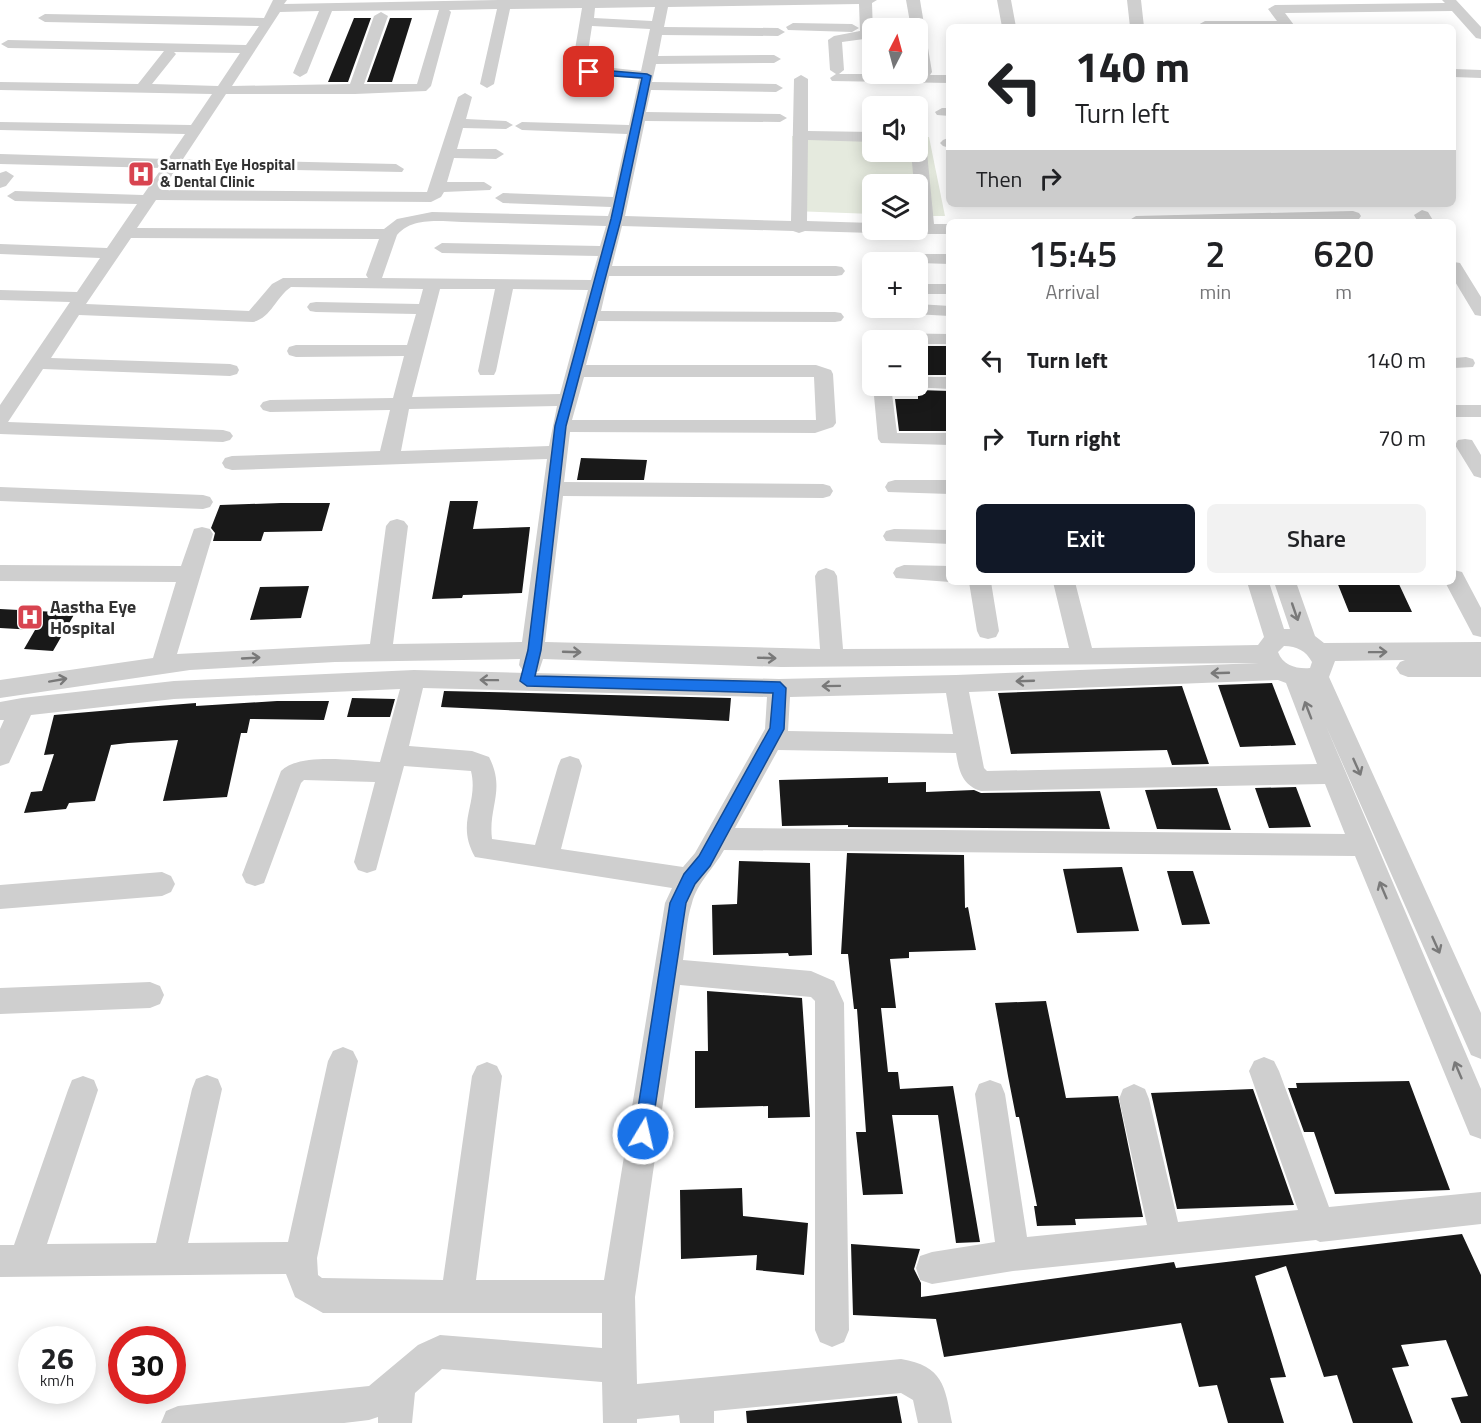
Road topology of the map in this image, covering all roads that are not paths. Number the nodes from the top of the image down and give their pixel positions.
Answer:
1 (865, 0) edge
2 (870, 0) edge
3 (913, 0) edge
4 (1004, 0) edge
5 (1134, 0) edge
6 (745, 1) edge
7 (810, 1) edge
8 (791, 2) edge
9 (505, 3) edge
10 (570, 3) edge
11 (672, 3) edge
12 (1452, 3) edge
13 (589, 5) junction
14 (447, 6) edge
15 (327, 8) junction
16 (378, 8) edge
17 (274, 10) edge
18 (45, 18) dead end
19 (916, 18) edge
20 (586, 22) junction
21 (1008, 24) edge
22 (1137, 24) edge
23 (1286, 24) edge
24 (657, 28) junction
25 (852, 28) dead end
26 (778, 32) dead end
27 (1473, 32) edge
28 (8, 44) dead end
29 (249, 49) junction
30 (169, 54) dead end
31 (774, 59) dead end
32 (1456, 73) edge
33 (300, 74) dead end
34 (647, 74) junction
35 (1481, 74) edge
36 (801, 79) dead end
37 (946, 79) edge
38 (487, 84) dead end
39 (0, 86) edge
40 (142, 88) junction
41 (776, 88) dead end
42 (221, 90) junction
43 (355, 90) junction
44 (465, 97) dead end
45 (780, 118) dead end
46 (458, 123) junction
47 (637, 123) junction
48 (506, 124) dead end
49 (0, 126) edge
50 (522, 126) dead end
51 (195, 130) junction
52 (800, 135) junction
53 (862, 137) edge
54 (448, 153) junction
55 (496, 154) dead end
56 (0, 159) edge
57 (171, 164) junction
58 (396, 169) dead end
59 (438, 187) junction
60 (484, 187) dead end
61 (15, 196) dead end
62 (149, 197) junction
63 (503, 198) dead end
64 (1353, 208) edge
65 (618, 210) junction
66 (1190, 219) edge
67 (798, 228) junction
68 (862, 228) edge
69 (928, 229) edge
70 (946, 229) edge
71 (125, 233) junction
72 (389, 234) junction
73 (442, 248) dead end
74 (0, 249) edge
75 (608, 251) junction
76 (112, 253) junction
77 (928, 259) edge
78 (946, 259) edge
79 (836, 271) dead end
80 (1457, 272) edge
81 (375, 275) dead end
82 (600, 278) junction
83 (1481, 278) edge
84 (433, 284) junction
85 (505, 284) junction
86 (928, 289) edge
87 (946, 290) edge
88 (0, 295) edge
89 (78, 303) junction
90 (316, 307) dead end
91 (426, 309) junction
92 (928, 310) edge
93 (946, 311) edge
94 (1481, 311) edge
95 (590, 316) junction
96 (835, 317) dead end
97 (928, 339) edge
98 (946, 339) edge
99 (415, 350) junction
100 (296, 351) dead end
101 (38, 363) junction
102 (230, 370) dead end
103 (576, 370) junction
104 (487, 371) dead end
105 (928, 383) edge
106 (946, 383) edge
107 (883, 396) edge
108 (568, 400) junction
109 (401, 403) junction
110 (270, 406) dead end
111 (1456, 411) edge
112 (1481, 411) edge
113 (0, 419) edge
114 (561, 426) junction
115 (0, 428) edge
116 (223, 436) dead end
117 (946, 439) edge
118 (1465, 445) dead end
119 (558, 452) junction
120 (389, 458) junction
121 (232, 463) dead end
122 (1481, 471) edge
123 (895, 487) dead end
124 (946, 487) edge
125 (553, 489) junction
126 (823, 491) dead end
127 (0, 494) edge
128 (203, 501) dead end
129 (397, 526) dead end
130 (202, 534) dead end
131 (894, 536) dead end
132 (946, 537) edge
133 (0, 573) edge
134 (904, 573) dead end
135 (190, 574) junction
136 (946, 574) edge
137 (826, 576) dead end
138 (1456, 582) edge
139 (980, 585) edge
140 (1065, 585) edge
141 (1260, 585) edge
142 (1286, 585) edge
143 (1481, 629) edge
144 (988, 631) dead end
145 (534, 650) junction
146 (1481, 651) edge
147 (380, 653) junction
148 (1083, 657) junction
149 (832, 658) junction
150 (1298, 660) junction
151 (162, 665) junction
152 (1481, 668) edge
153 (414, 680) junction
154 (527, 681) junction
155 (956, 684) junction
156 (780, 688) junction
157 (0, 690) edge
158 (7, 710) edge
159 (771, 740) junction
160 (967, 744) junction
161 (0, 756) edge
162 (392, 764) junction
163 (570, 766) dead end
164 (1333, 774) junction
165 (716, 839) junction
166 (1364, 845) junction
167 (545, 858) junction
168 (367, 862) dead end
169 (255, 875) dead end
170 (689, 879) junction
171 (162, 884) dead end
172 (0, 897) edge
173 (668, 971) junction
174 (150, 995) dead end
175 (0, 1001) edge
176 (1481, 1045) edge
177 (344, 1061) dead end
178 (1264, 1071) dead end
179 (487, 1076) dead end
180 (207, 1089) dead end
181 (83, 1090) dead end
182 (990, 1094) dead end
183 (1134, 1099) dead end
184 (1481, 1124) edge
185 (1481, 1208) edge
186 (1320, 1226) junction
187 (1166, 1241) junction
188 (1013, 1255) junction
189 (301, 1258) junction
190 (168, 1259) junction
191 (12, 1261) edge
192 (932, 1268) dead end
193 (457, 1296) junction
194 (618, 1297) junction
195 (832, 1330) dead end
196 (619, 1366) junction
197 (398, 1389) junction
198 (696, 1409) edge
199 (620, 1413) edge
200 (246, 1420) edge
201 (178, 1423) edge
202 (395, 1423) edge
203 (935, 1423) edge

1 - 2 street
1 - 7 street
1 - 37 street
3 - 19 street
4 - 21 street
5 - 22 street
6 - 8 street
6 - 11 street
7 - 8 street
8 - 25 street
9 - 10 street
9 - 14 street
9 - 38 street
10 - 13 street
11 - 13 street
11 - 24 street
12 - 23 street
12 - 27 street
13 - 20 street
14 - 16 street
14 - 43 street
15 - 16 street
15 - 17 street
15 - 33 street
16 - 43 street
17 - 18 street
17 - 29 street
20 - 24 street
20 - 34 street
24 - 26 street
24 - 34 street
28 - 29 street
29 - 42 street
30 - 40 street
31 - 34 street
32 - 35 street
34 - 41 street
34 - 47 street
36 - 52 street
39 - 40 street
40 - 42 street
42 - 43 street
42 - 51 street
44 - 46 street
45 - 47 street
46 - 48 street
46 - 54 street
47 - 50 street
47 - 65 street
49 - 51 street
51 - 57 street
52 - 53 street
52 - 67 street
54 - 55 street
54 - 59 street
56 - 57 street
57 - 58 street
57 - 62 street
59 - 60 street
59 - 62 street
61 - 62 street
62 - 71 street
63 - 65 street
64 - 66 street
65 - 67 street
65 - 72 street
65 - 75 street
67 - 68 street
69 - 70 street
71 - 72 street
71 - 76 street
72 - 81 street
73 - 75 street
74 - 76 street
75 - 82 street
76 - 89 street
77 - 78 street
79 - 82 street
80 - 83 street
80 - 94 street
82 - 85 street
82 - 95 street
84 - 85 street
84 - 89 street
84 - 91 street
85 - 104 street
86 - 87 street
88 - 89 street
89 - 101 street
90 - 91 street
91 - 99 street
92 - 93 street
95 - 96 street
95 - 103 street
97 - 98 street
99 - 100 street
99 - 109 street
101 - 102 street
101 - 113 street
103 - 108 street
103 - 114 street
105 - 106 street
107 - 117 street
108 - 109 street
108 - 114 street
109 - 110 street
109 - 120 street
111 - 112 street
114 - 119 street
115 - 116 street
118 - 122 street
119 - 120 street
119 - 125 street
120 - 121 street
123 - 124 street
125 - 126 street
125 - 145 street
127 - 128 street
129 - 147 street
130 - 135 street
131 - 132 street
133 - 135 street
134 - 136 street
135 - 151 street
137 - 149 street
138 - 143 street
139 - 144 street
140 - 148 street
141 - 150 street
142 -> 150 street
145 - 147 street
145 -> 149 street
145 - 154 street
150 -> 146 street
151 -> 147 street
148 - 149 street
148 - 150 street
150 - 152 street
150 -> 155 street
164 -> 150 street
150 -> 176 street
157 -> 151 street
154 -> 153 street
153 - 158 street
153 - 162 street
154 - 156 street
155 -> 156 street
155 - 160 street
156 - 159 street
158 - 161 street
159 - 160 street
159 - 165 street
160 - 164 street
162 - 167 street
162 - 168 street
162 - 169 street
163 - 167 street
164 - 166 street
165 - 166 street
165 - 170 street
184 -> 166 street
167 - 170 street
170 - 173 street
171 - 172 street
173 - 194 street
173 - 195 street
174 - 175 street
177 - 189 street
178 - 186 street
179 - 193 street
180 - 190 street
181 - 191 street
182 - 188 street
183 - 187 street
185 - 186 street
186 - 187 street
187 - 188 street
188 - 192 street
189 - 190 street
189 - 193 street
190 - 191 street
193 - 194 street
194 - 196 street
196 - 197 street
196 - 199 street
197 - 200 street
197 - 202 street
198 - 199 street
198 - 203 street
200 - 201 street

